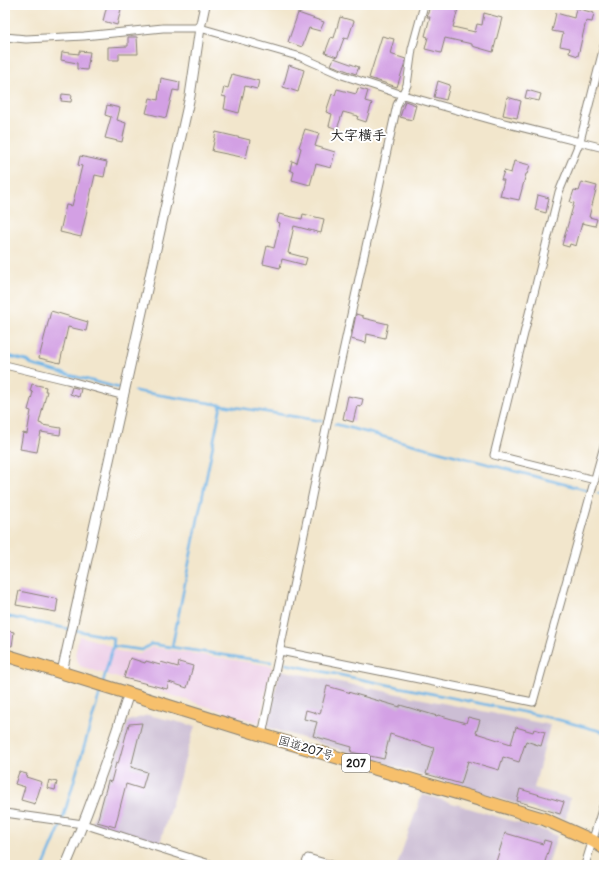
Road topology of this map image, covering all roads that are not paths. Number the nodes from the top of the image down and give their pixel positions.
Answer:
1 (205, 5) edge
2 (424, 5) edge
3 (200, 28) junction
4 (5, 37) edge
5 (604, 46) edge
6 (403, 95) junction
7 (580, 142) junction
8 (604, 148) edge
9 (5, 365) edge
10 (124, 396) junction
11 (604, 446) edge
12 (595, 480) junction
13 (280, 651) junction
14 (5, 655) edge
15 (62, 672) junction
16 (129, 693) junction
17 (262, 735) junction
18 (604, 803) edge
19 (5, 813) edge
20 (84, 824) junction
21 (593, 841) junction
22 (604, 848) edge
23 (66, 865) edge
24 (213, 865) edge
25 (305, 865) edge
26 (332, 865) edge
27 (585, 865) edge

1 - 3 street
2 - 6 street
3 - 4 street
3 - 6 street
3 - 10 street
5 - 7 street
6 - 7 street
6 - 13 street
7 - 8 street
7 - 12 street
9 - 10 street
10 - 15 street
11 - 12 street
12 - 13 street
13 - 17 street
14 - 15 highway, 国道207号 / 207
15 - 16 highway, 国道207号 / 207
16 - 17 highway, 国道207号 / 207
16 - 20 street
17 - 21 highway, 国道207号 / 207
18 - 21 street
19 - 20 street
20 - 23 street
20 - 24 street
21 - 22 highway, 国道207号 / 207
21 - 27 street
25 - 26 street

